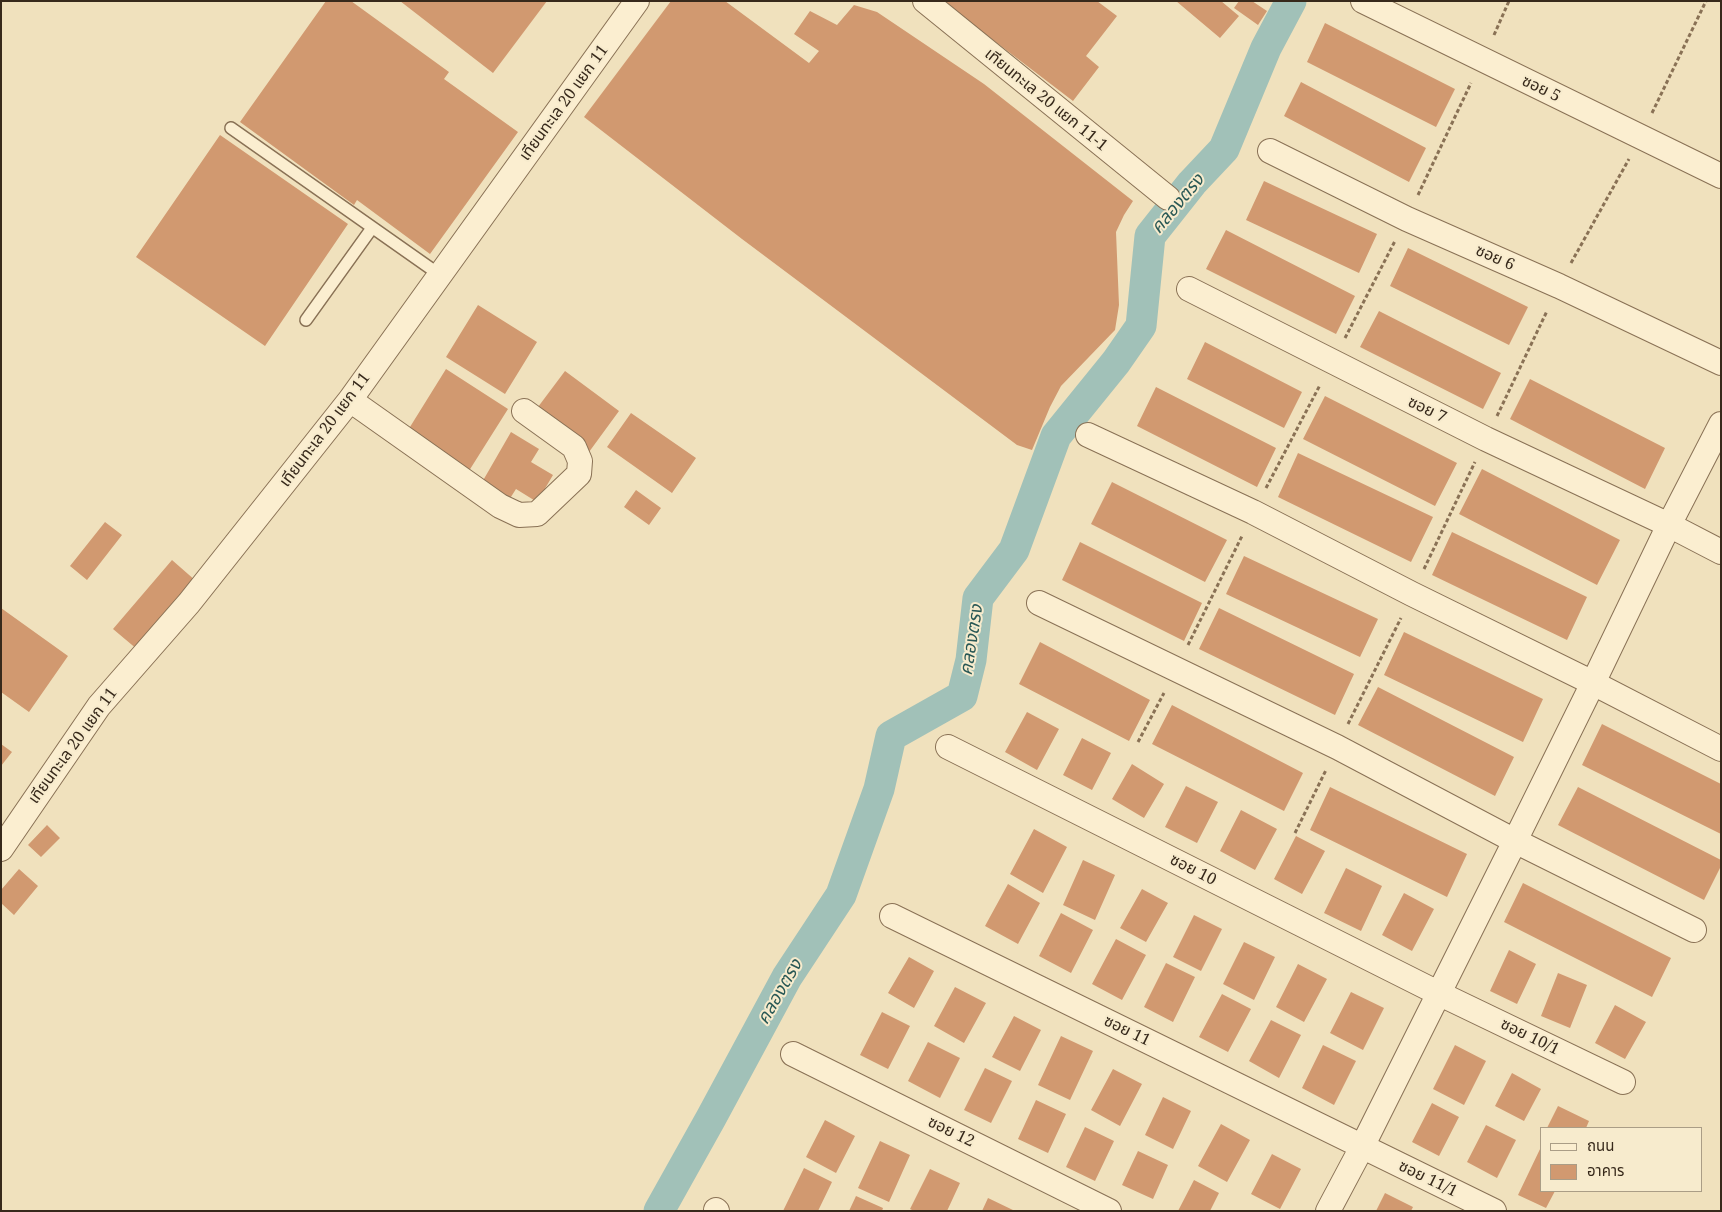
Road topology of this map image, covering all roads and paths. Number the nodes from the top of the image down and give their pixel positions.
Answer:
1 (637, 1) edge
2 (925, 1) edge
3 (1363, 1) edge
4 (231, 128) dead end
5 (1270, 151) dead end
6 (1721, 176) edge
7 (1168, 198) dead end
8 (372, 228) junction
9 (440, 275) junction
10 (1189, 289) dead end
11 (306, 320) dead end
12 (1721, 363) edge
13 (350, 400) junction
14 (524, 412) dead end
15 (1721, 424) edge
16 (1088, 436) dead end
17 (1669, 525) junction
18 (1721, 552) edge
19 (1039, 603) dead end
20 (1593, 683) junction
21 (948, 747) dead end
22 (1721, 749) edge
23 (1515, 841) junction
24 (1, 849) edge
25 (892, 916) dead end
26 (1694, 930) dead end
27 (1438, 993) junction
28 (793, 1054) dead end
29 (1623, 1082) dead end
30 (1362, 1146) junction
31 (1109, 1211) edge
32 (1328, 1211) edge
33 (1494, 1211) edge

1 - 9 street, เทียนทะเล 20 แยก 11
2 - 7 street, เทียนทะเล 20 แยก 11-1
3 - 6 street, ซอย 5
4 - 8 lane
5 - 12 street, ซอย 6
8 - 9 lane
8 - 11 lane
9 - 13 street, เทียนทะเล 20 แยก 11
10 - 17 street, ซอย 7
13 - 14 street
13 - 24 street, เทียนทะเล 20 แยก 11
15 - 17 street
16 - 20 street
17 - 18 street, ซอย 7
17 - 20 street
19 - 23 street
20 - 22 street
20 - 23 street
21 - 27 street, ซอย 10
23 - 26 street
23 - 27 street
25 - 30 street, ซอย 11
27 - 29 street, ซอย 10/1
27 - 30 street
28 - 31 street, ซอย 12
30 - 32 street
30 - 33 street, ซอย 11/1

